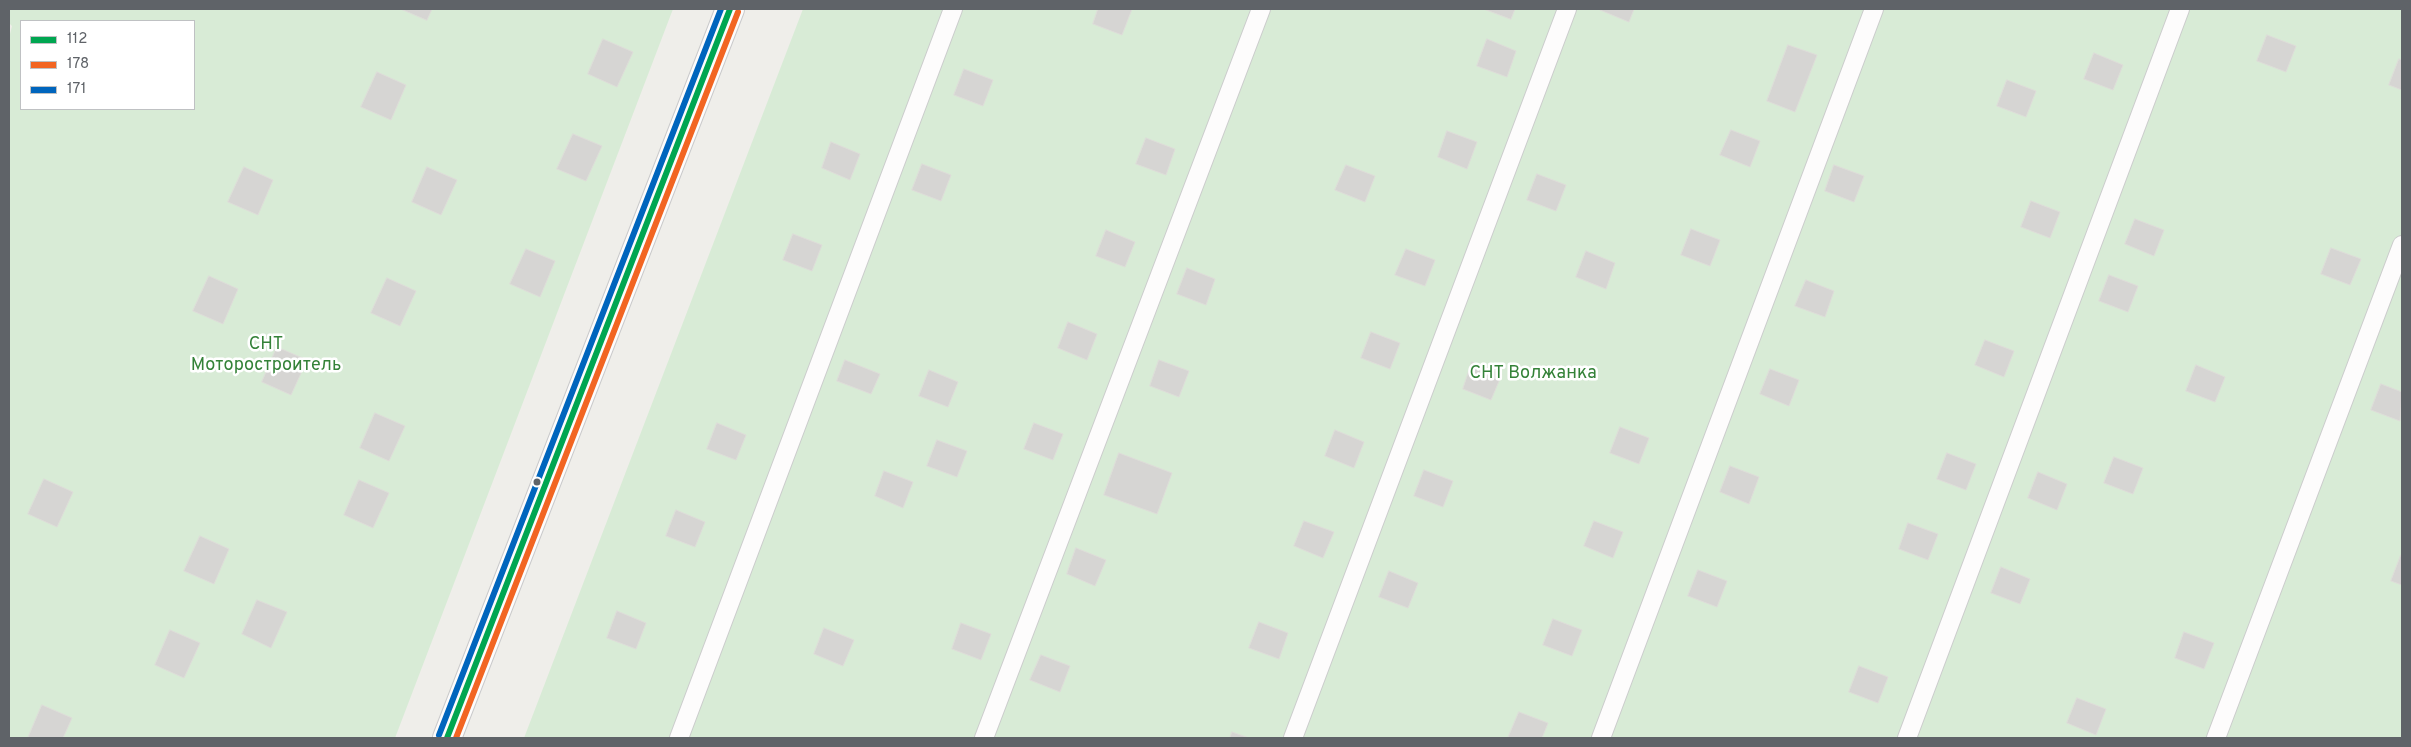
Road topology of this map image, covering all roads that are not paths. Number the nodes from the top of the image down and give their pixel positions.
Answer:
1 (730, 9) edge
2 (953, 9) edge
3 (1261, 9) edge
4 (1566, 9) edge
5 (1874, 9) edge
6 (2180, 9) edge
7 (2402, 245) edge
8 (446, 738) edge
9 (679, 738) edge
10 (984, 738) edge
11 (1293, 738) edge
12 (1601, 738) edge
13 (1907, 738) edge
14 (2216, 738) edge

1 - 8 street
2 - 9 lane
3 - 10 lane
4 - 11 lane
5 - 12 lane
6 - 13 lane
7 - 14 lane

